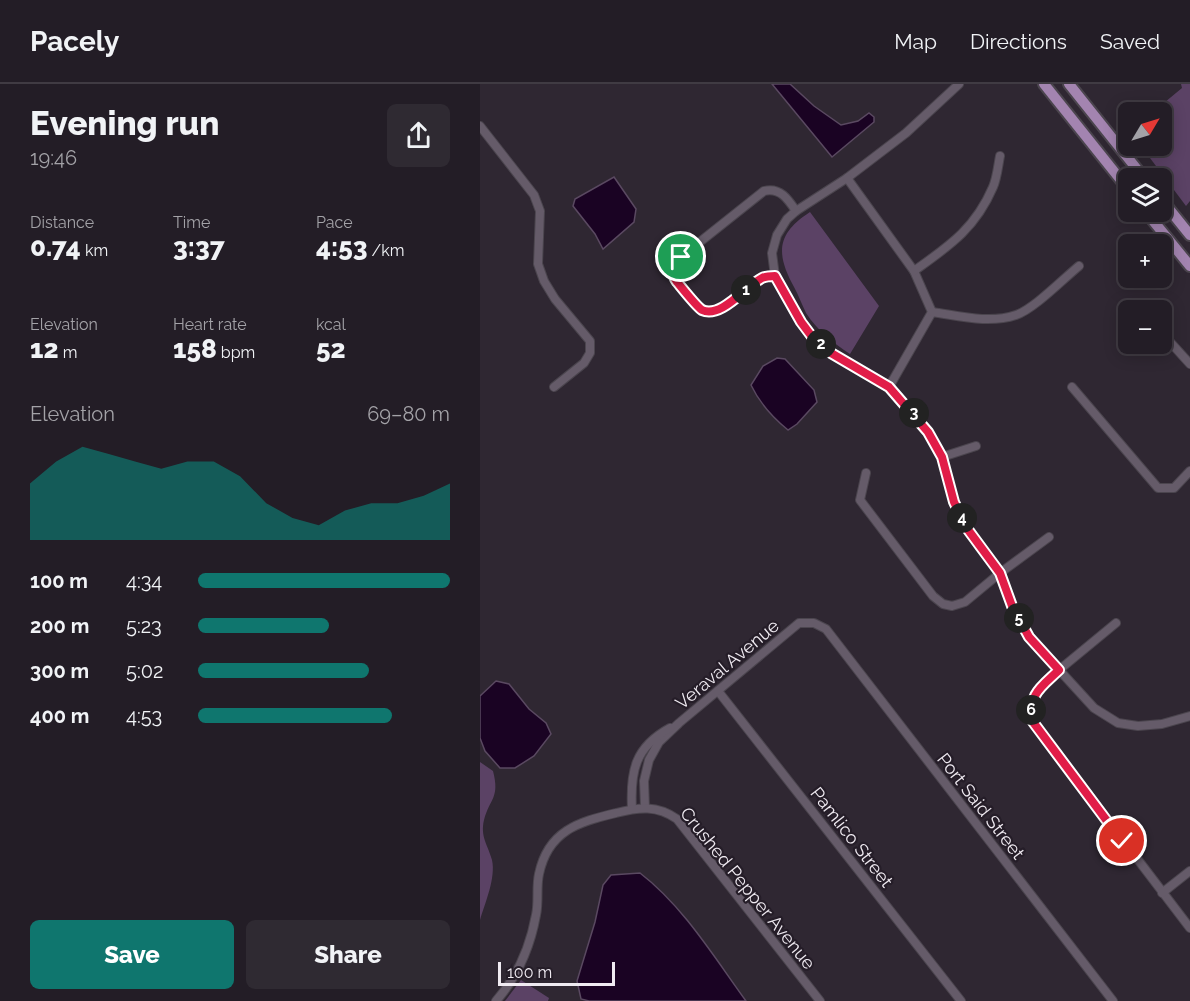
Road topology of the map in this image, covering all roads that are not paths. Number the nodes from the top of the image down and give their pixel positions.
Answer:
1 (959, 84) edge
2 (1044, 84) edge
3 (1069, 84) edge
4 (480, 126) edge
5 (1000, 156) dead end
6 (1136, 168) edge
7 (1118, 176) edge
8 (848, 178) junction
9 (796, 211) junction
10 (1172, 213) edge
11 (1154, 222) edge
12 (1190, 235) edge
13 (1079, 266) dead end
14 (1190, 266) edge
15 (914, 271) junction
16 (775, 276) junction
17 (932, 312) junction
18 (1172, 344) edge
19 (1190, 364) edge
20 (554, 387) dead end
21 (889, 387) junction
22 (1072, 387) dead end
23 (976, 446) dead end
24 (942, 457) junction
25 (1190, 471) edge
26 (866, 473) dead end
27 (1049, 537) dead end
28 (1000, 573) junction
29 (1116, 623) dead end
30 (826, 629) joint
31 (1059, 670) junction
32 (718, 691) junction
33 (1190, 716) edge
34 (680, 723) junction
35 (645, 808) junction
36 (632, 809) junction
37 (1190, 871) edge
38 (1162, 893) junction
39 (1190, 928) edge
40 (496, 1001) edge
41 (820, 1001) edge
42 (961, 1001) edge
43 (1113, 1001) edge

1 - 8 street
2 - 7 main road
3 - 6 main road
4 - 20 street
5 - 15 street
8 - 9 street
8 - 15 street
9 - 16 street
9 - 16 street
10 - 12 main road
11 - 14 main road
13 - 17 street
15 - 17 street
16 - 21 street
17 - 21 street
18 - 19 street
21 - 24 street
22 - 25 street
23 - 24 street
24 - 28 street
26 - 28 street
27 - 28 street
28 - 31 street
29 - 31 street
30 - 32 street, Veraval Avenue
30 - 43 street, Port Said Street
31 - 33 street
31 - 38 street
32 - 34 street, Veraval Avenue
32 - 42 street, Pamlico Street
34 - 35 street, Veraval Avenue
34 - 36 street, Veraval Avenue
35 - 36 street
35 - 41 street, Crushed Pepper Avenue
36 - 40 street
37 - 38 street
38 - 39 street

